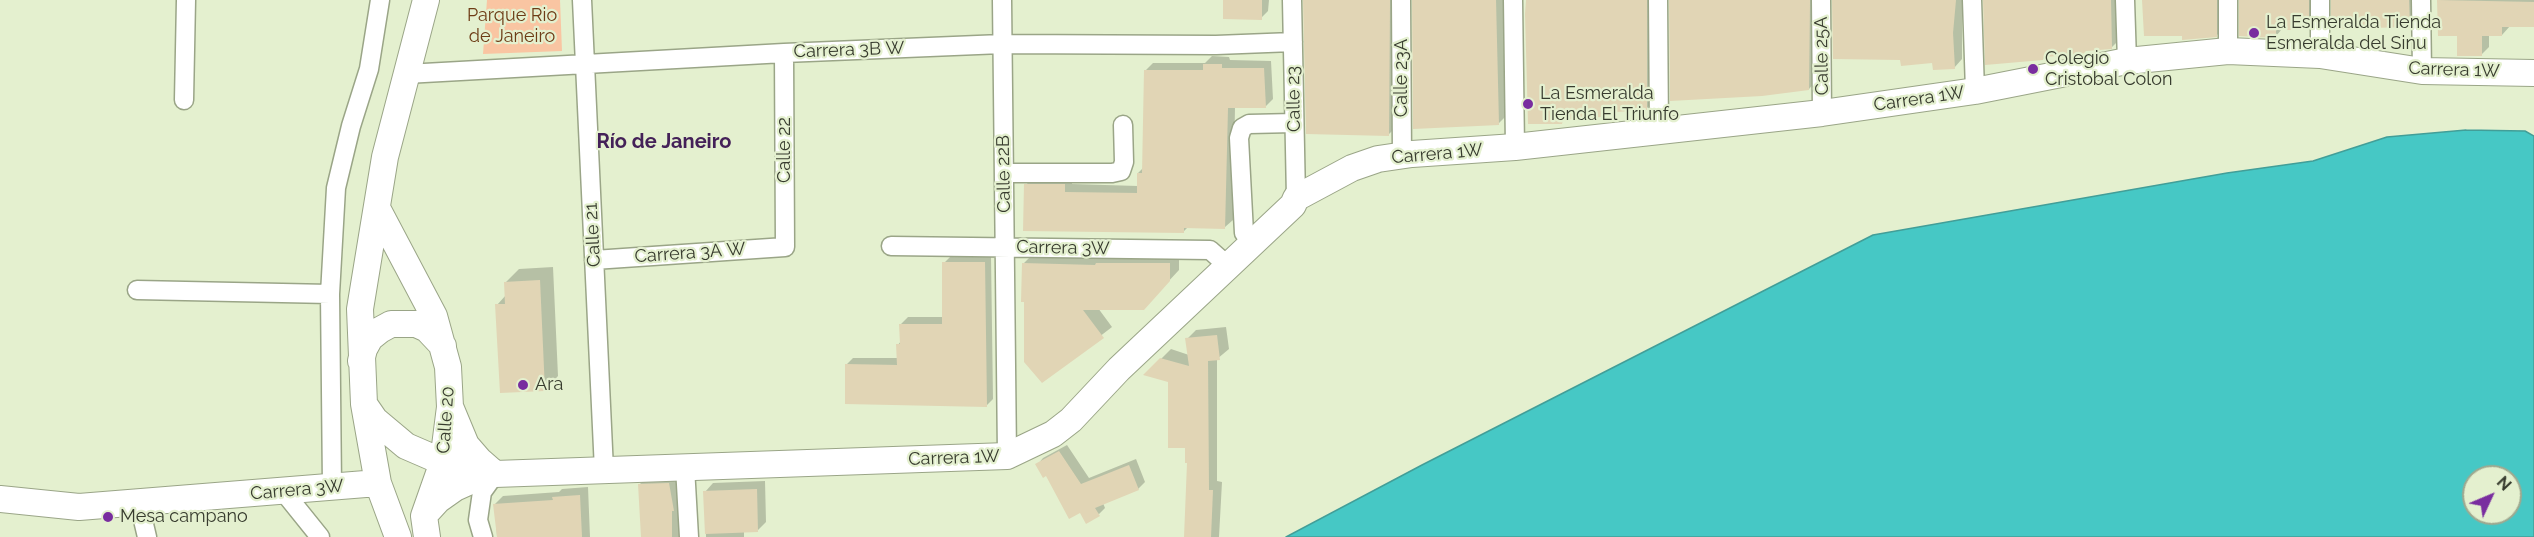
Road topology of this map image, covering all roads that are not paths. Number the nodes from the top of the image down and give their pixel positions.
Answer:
1 (186, 0) edge
2 (380, 0) edge
3 (426, 0) edge
4 (582, 0) edge
5 (1002, 0) edge
6 (1292, 0) edge
7 (1401, 0) edge
8 (1513, 0) edge
9 (1658, 0) edge
10 (1821, 0) edge
11 (1972, 0) edge
12 (2126, 0) edge
13 (2228, 0) edge
14 (2320, 0) edge
15 (2421, 0) edge
16 (1293, 42) junction
17 (1002, 44) junction
18 (2228, 51) junction
19 (784, 52) junction
20 (2320, 55) junction
21 (2127, 61) junction
22 (585, 64) junction
23 (2422, 71) junction
24 (2534, 73) edge
25 (406, 74) junction
26 (1975, 91) junction
27 (184, 100) dead end
28 (1822, 113) junction
29 (1294, 123) junction
30 (1123, 125) dead end
31 (1659, 131) junction
32 (1515, 147) junction
33 (1402, 155) junction
34 (1004, 173) junction
35 (1296, 198) junction
36 (376, 208) junction
37 (1252, 243) junction
38 (891, 246) dead end
39 (785, 247) joint
40 (1004, 247) junction
41 (594, 260) junction
42 (1228, 266) junction
43 (137, 290) dead end
44 (330, 294) junction
45 (444, 348) junction
46 (361, 361) junction
47 (364, 404) junction
48 (450, 407) junction
49 (1007, 456) junction
50 (443, 462) junction
51 (685, 467) junction
52 (604, 470) junction
53 (495, 474) junction
54 (378, 483) junction
55 (332, 487) junction
56 (283, 491) junction
57 (0, 499) edge
58 (139, 503) junction
59 (426, 526) edge
60 (147, 537) edge
61 (320, 537) edge
62 (398, 537) edge
63 (483, 537) edge
64 (689, 537) edge

1 - 27 street
2 - 44 street
3 - 25 street
4 - 22 street, Calle 21
5 - 17 street, Calle 22B
6 - 16 street, Calle 23
7 - 33 street, Calle 23A
8 - 32 street
9 - 31 street
10 - 28 street, Calle 25A
11 - 26 street
12 - 21 street
13 - 18 street
14 - 20 street
15 - 23 street
16 - 17 street, Carrera 3B W
16 - 29 street, Calle 23
17 - 19 street, Carrera 3B W
17 - 34 street, Calle 22B
18 - 20 street, Carrera 1W
18 - 21 street, Carrera 1W
19 - 22 street, Carrera 3B W
19 - 39 street, Calle 22
20 - 23 street, Carrera 1W
21 - 26 street, Carrera 1W
22 - 25 street, Carrera 3B W
22 - 41 street, Calle 21
23 - 24 street, Carrera 1W
25 - 36 street
26 - 28 street, Carrera 1W
28 - 31 street, Carrera 1W
29 - 35 street, Calle 23
29 - 37 street
30 - 34 street
31 - 32 street, Carrera 1W
32 - 33 street, Carrera 1W
33 - 35 street, Carrera 1W
34 - 40 street, Calle 22B
35 - 37 street, Carrera 1W
36 - 45 street, Calle 20
36 - 46 street
37 - 42 street, Carrera 1W
38 - 40 street, Carrera 3W
39 - 41 street, Carrera 3A W
40 - 42 street, Carrera 3W
40 - 49 street, Calle 22B
41 - 52 street, Calle 21
42 - 49 street, Carrera 1W
43 - 44 street
44 - 55 street
45 - 46 street
45 - 48 street, Calle 20
46 - 47 street
47 - 50 street, Carrera 1W
47 - 54 street
48 - 50 street, Calle 20
48 - 53 street
49 - 51 street, Carrera 1W
50 - 53 street, Carrera 1W
50 - 59 street, Calle 20
51 - 52 street, Carrera 1W
51 - 64 street
52 - 53 street, Carrera 1W
53 - 59 street
53 - 63 street
54 - 55 street, Carrera 3W
54 - 62 street
55 - 56 street, Carrera 3W
56 - 58 street, Carrera 3W
56 - 61 street
57 - 58 street, Carrera 3W
58 - 60 street

